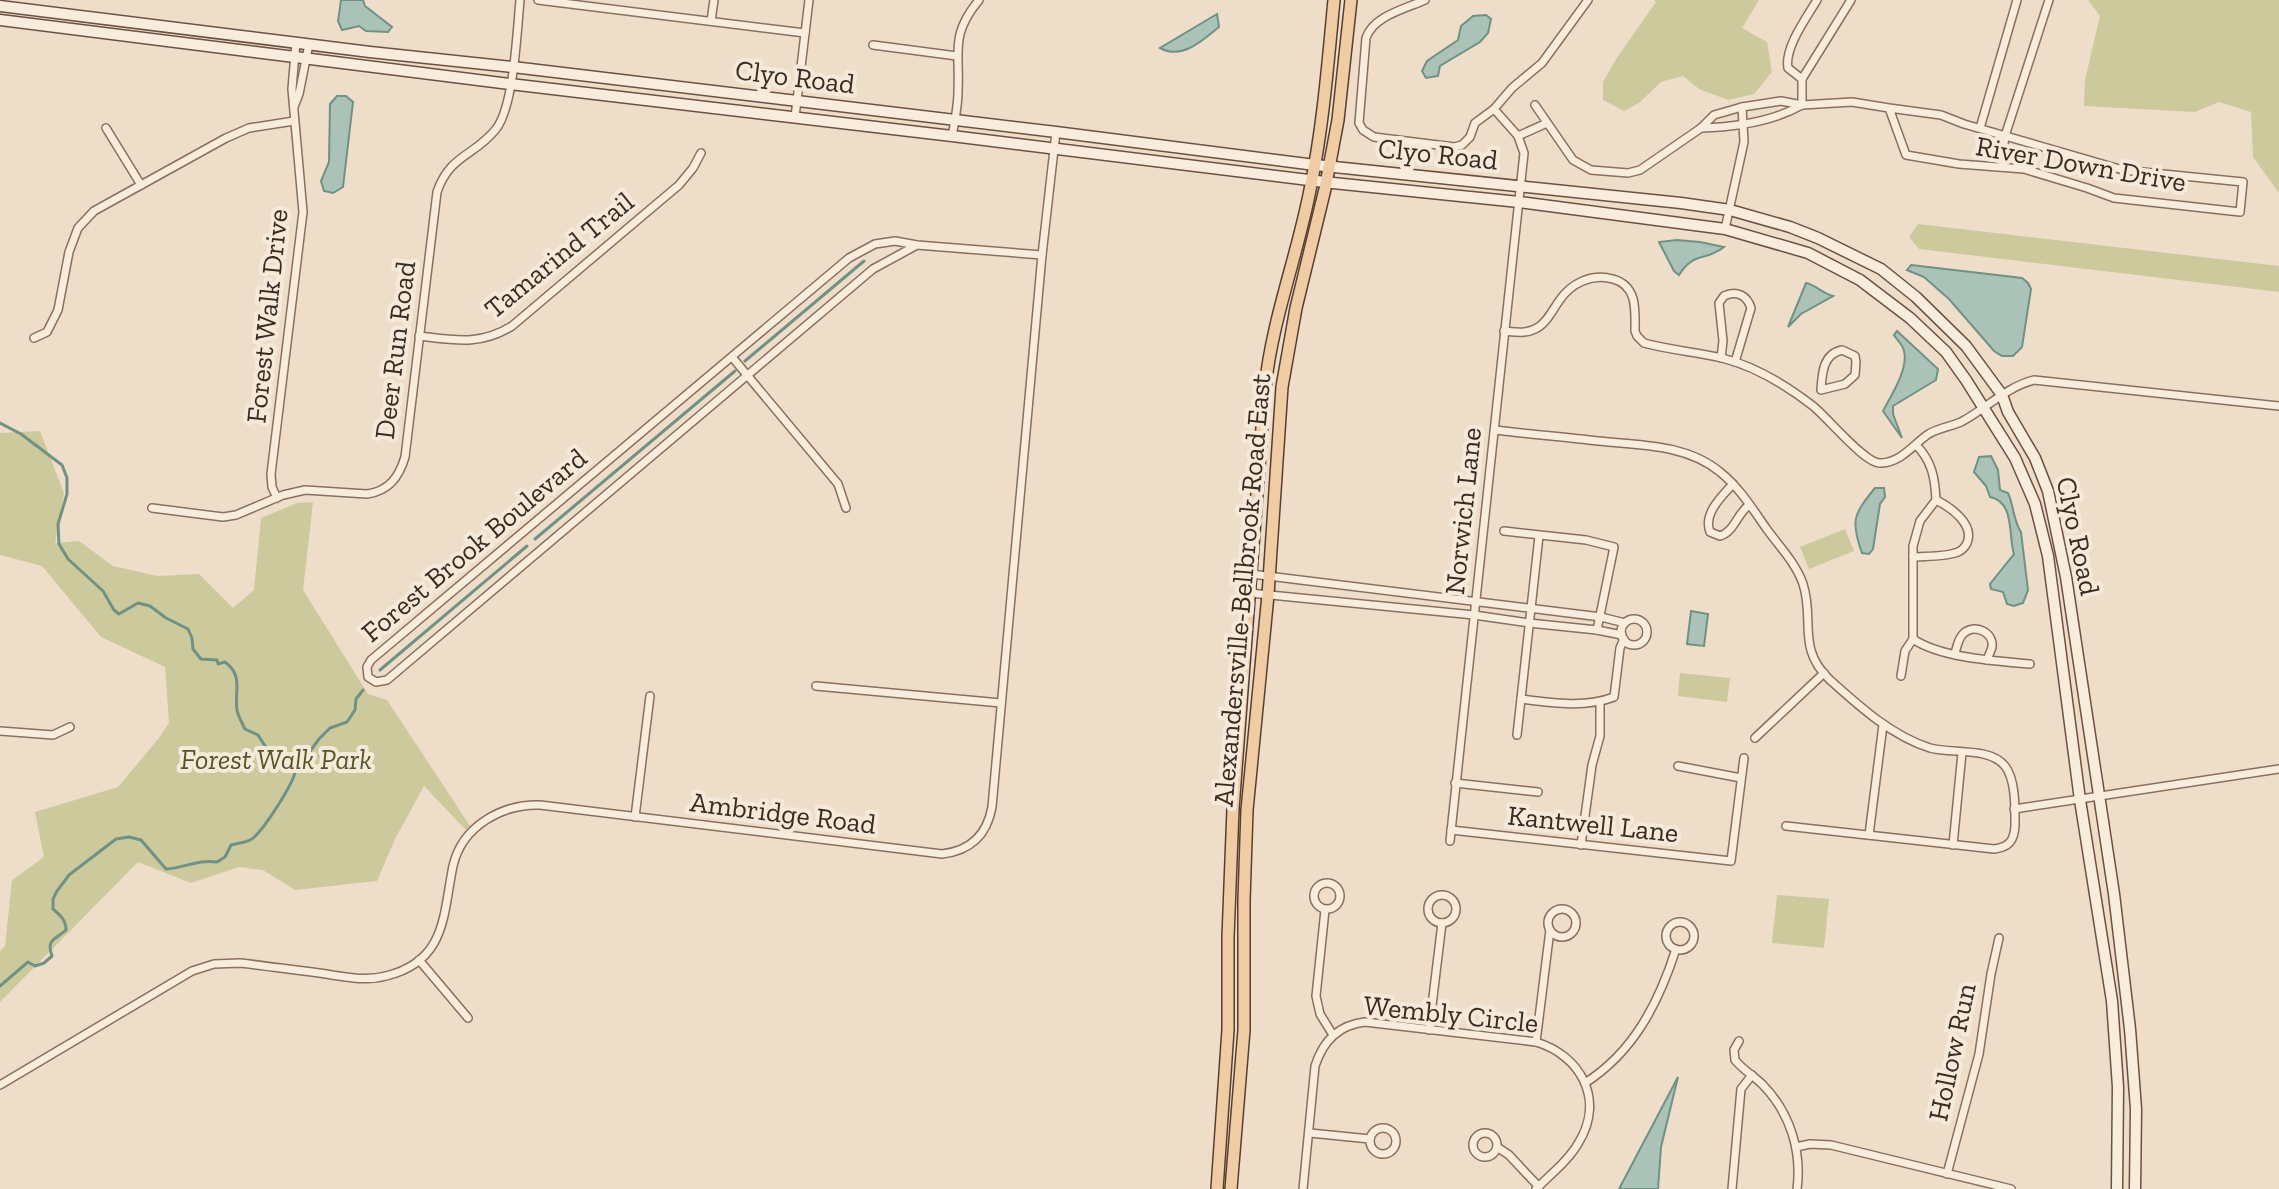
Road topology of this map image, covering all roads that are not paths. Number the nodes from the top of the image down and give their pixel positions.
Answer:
1 (520, 0) edge
2 (538, 0) edge
3 (620, 0) edge
4 (714, 0) edge
5 (809, 0) edge
6 (979, 0) edge
7 (1334, 0) edge
8 (1351, 0) edge
9 (1425, 0) edge
10 (1588, 0) edge
11 (1817, 0) edge
12 (1851, 0) edge
13 (2017, 0) edge
14 (2049, 0) edge
15 (0, 6) edge
16 (618, 10) junction
17 (0, 20) edge
18 (711, 21) junction
19 (805, 33) junction
20 (296, 42) junction
21 (309, 44) junction
22 (873, 45) dead end
23 (957, 56) junction
24 (294, 57) junction
25 (306, 58) junction
26 (513, 67) junction
27 (1802, 79) junction
28 (510, 84) junction
29 (797, 101) junction
30 (1535, 105) dead end
31 (1802, 105) junction
32 (1742, 107) junction
33 (1889, 108) junction
34 (293, 109) junction
35 (1494, 109) junction
36 (795, 117) junction
37 (294, 121) junction
38 (955, 121) junction
39 (1547, 123) junction
40 (1743, 123) junction
41 (106, 128) dead end
42 (1701, 128) junction
43 (1980, 128) junction
44 (1056, 132) junction
45 (952, 136) junction
46 (1518, 136) junction
47 (2005, 136) junction
48 (1054, 148) junction
49 (701, 153) dead end
50 (1315, 165) junction
51 (1330, 167) junction
52 (2001, 167) junction
53 (1312, 180) junction
54 (1326, 182) junction
55 (141, 185) junction
56 (1521, 186) junction
57 (1519, 202) junction
58 (1730, 210) junction
59 (1725, 229) junction
60 (917, 245) junction
61 (1042, 255) junction
62 (1504, 331) junction
63 (419, 336) junction
64 (34, 338) dead end
65 (732, 357) junction
66 (1721, 358) junction
67 (1735, 362) junction
68 (747, 375) junction
69 (1821, 390) junction
70 (2002, 395) junction
71 (1811, 405) junction
72 (2279, 406) edge
73 (1984, 407) junction
74 (1495, 430) junction
75 (1916, 445) junction
76 (1733, 484) junction
77 (277, 498) junction
78 (1936, 500) junction
79 (1749, 505) junction
80 (152, 508) dead end
81 (846, 508) dead end
82 (1504, 531) dead end
83 (1539, 536) junction
84 (1913, 557) junction
85 (1251, 574) junction
86 (1268, 576) junction
87 (1250, 593) junction
88 (1268, 595) junction
89 (1476, 602) junction
90 (1531, 610) junction
91 (1474, 615) junction
92 (1601, 617) junction
93 (1529, 623) junction
94 (1625, 623) junction
95 (1597, 630) junction
96 (1623, 637) junction
97 (1913, 639) junction
98 (1955, 653) junction
99 (1987, 660) junction
100 (2030, 664) dead end
101 (1824, 673) junction
102 (1901, 676) dead end
103 (816, 686) dead end
104 (650, 696) dead end
105 (1521, 699) junction
106 (1600, 702) junction
107 (1001, 703) junction
108 (1883, 725) junction
109 (70, 727) dead end
110 (0, 731) edge
111 (1517, 735) dead end
112 (1755, 738) dead end
113 (1962, 753) junction
114 (1744, 758) dead end
115 (1678, 766) dead end
116 (2279, 769) edge
117 (1741, 778) junction
118 (1455, 783) junction
119 (1538, 792) dead end
120 (2097, 797) junction
121 (2080, 800) junction
122 (1233, 809) junction
123 (2014, 809) junction
124 (1247, 810) junction
125 (635, 817) junction
126 (1786, 826) dead end
127 (1451, 830) junction
128 (1869, 835) junction
129 (1450, 841) dead end
130 (1581, 845) junction
131 (1953, 845) junction
132 (1325, 910) dead end
133 (1442, 923) dead end
134 (1550, 930) junction
135 (1999, 938) dead end
136 (1676, 949) dead end
137 (419, 960) junction
138 (1229, 983) junction
139 (1244, 984) junction
140 (468, 1018) dead end
141 (1429, 1030) junction
142 (1333, 1035) junction
143 (1739, 1041) dead end
144 (1536, 1042) junction
145 (1752, 1075) junction
146 (1585, 1083) junction
147 (0, 1085) edge
148 (1310, 1133) junction
149 (1370, 1139) dead end
150 (1497, 1147) dead end
151 (1796, 1147) junction
152 (1947, 1174) junction
153 (1537, 1188) edge
154 (1217, 1189) edge
155 (1231, 1189) edge
156 (1303, 1189) edge
157 (1732, 1189) edge
158 (1797, 1189) edge
159 (2011, 1189) edge
160 (2117, 1189) edge
161 (2135, 1189) edge

1 - 26 street, Deer Run Road
2 - 16 street
3 - 16 street
4 - 18 street
5 - 19 street
6 - 23 street
7 - 50 main road, Alexandersville-Bellbrook Road East
8 - 51 main road, Alexandersville-Bellbrook Road East
9 - 35 street
10 - 35 street
11 - 27 street
12 - 27 street
13 - 43 street
14 - 47 street
15 - 20 street, Clyo Road
16 - 18 street
17 - 24 street, Clyo Road
18 - 19 street
19 - 29 street
20 - 21 street, Clyo Road
20 - 24 street, Forest Walk Drive
21 - 25 street
21 - 26 street, Clyo Road
22 - 23 street
23 - 38 street
24 - 25 street, Clyo Road
24 - 34 street, Forest Walk Drive
25 - 28 street, Clyo Road
25 - 34 street
26 - 28 street, Deer Run Road
26 - 29 street, Clyo Road
27 - 31 street
28 - 36 street, Clyo Road
28 - 63 street, Deer Run Road
29 - 36 street
29 - 38 street, Clyo Road
30 - 39 street, River Down Drive
31 - 32 street, River Down Drive
31 - 33 street, River Down Drive
31 - 40 street, River Down Drive
32 - 40 street
32 - 42 street, River Down Drive
33 - 43 street, River Down Drive
33 - 52 street, River Down Drive
34 - 37 street, Forest Walk Drive
35 - 46 street
36 - 45 street, Clyo Road
37 - 55 street
37 - 77 street, Forest Walk Drive
38 - 44 street, Clyo Road
38 - 45 street
39 - 42 street, River Down Drive
39 - 46 street
40 - 42 street, River Down Drive
40 - 58 street
41 - 55 street
43 - 47 street, River Down Drive
44 - 48 street, Ambridge Road
44 - 50 street, Clyo Road
45 - 48 street, Clyo Road
46 - 56 street, Norwich Lane
47 - 52 street
47 - 52 street, River Down Drive
48 - 53 street, Clyo Road
48 - 61 street, Ambridge Road
49 - 63 street, Tamarind Trail
50 - 51 street, Clyo Road
50 - 53 main road, Alexandersville-Bellbrook Road East
51 - 54 main road, Alexandersville-Bellbrook Road East
51 - 56 street, Clyo Road
53 - 54 street, Clyo Road
53 - 85 main road, Alexandersville-Bellbrook Road East
54 - 57 street, Clyo Road
54 - 86 main road, Alexandersville-Bellbrook Road East
55 - 64 street
56 - 57 street, Norwich Lane
56 - 58 street, Clyo Road
57 - 59 street, Clyo Road
57 - 62 street, Norwich Lane
58 - 59 street
58 - 70 street, Clyo Road
59 - 73 street, Clyo Road
60 - 61 street, Forest Brook Boulevard
60 - 65 street, Forest Brook Boulevard
60 - 68 street, Forest Brook Boulevard
61 - 107 street, Ambridge Road
62 - 66 street
62 - 74 street, Norwich Lane
63 - 77 street, Deer Run Road
65 - 68 street
65 - 68 street, Forest Brook Boulevard
66 - 67 street
66 - 67 street
67 - 71 street
68 - 81 street
69 - 69 street
69 - 71 street
70 - 72 street
70 - 73 street
70 - 120 street, Clyo Road
71 - 75 street
73 - 75 street
73 - 121 street, Clyo Road
74 - 76 street
74 - 89 street, Norwich Lane
75 - 78 street
76 - 79 street
76 - 79 street
77 - 80 street, Deer Run Road
78 - 84 street
78 - 84 street
79 - 101 street
82 - 83 street
83 - 90 street
83 - 92 street
84 - 97 street
85 - 86 street
85 - 87 main road, Alexandersville-Bellbrook Road East
86 - 88 main road, Alexandersville-Bellbrook Road East
86 - 89 street
87 - 88 street
87 - 122 main road, Alexandersville-Bellbrook Road East
88 - 91 street
88 - 124 main road, Alexandersville-Bellbrook Road East
89 - 90 street
89 - 91 street, Norwich Lane
90 - 92 street
90 - 93 street
91 - 93 street
91 - 118 street, Norwich Lane
92 - 94 street
92 - 95 street
93 - 95 street
93 - 105 street
94 - 96 street
94 - 96 street
95 - 96 street
96 - 106 street
97 - 98 street
97 - 102 street
98 - 99 street
98 - 99 street
99 - 100 street
101 - 108 street
101 - 112 street
103 - 107 street
104 - 125 street
105 - 106 street
105 - 111 street
106 - 130 street
107 - 125 street, Ambridge Road
108 - 113 street
108 - 128 street
109 - 110 street
113 - 123 street
113 - 131 street
114 - 117 street
115 - 117 street
116 - 120 street
117 - 130 street, Kantwell Lane
118 - 119 street
118 - 127 street, Norwich Lane
120 - 121 street
120 - 161 street, Clyo Road
121 - 123 street
121 - 160 street, Clyo Road
122 - 124 main road
122 - 138 main road, Alexandersville-Bellbrook Road East
123 - 131 street
124 - 139 main road, Alexandersville-Bellbrook Road East
125 - 137 street, Ambridge Road
126 - 128 street
127 - 129 street, Norwich Lane
127 - 130 street, Kantwell Lane
128 - 131 street
132 - 142 street
133 - 141 street
134 - 134 street
134 - 144 street
135 - 152 street, Hollow Run
136 - 146 street
137 - 140 street
137 - 147 street
138 - 139 main road
138 - 154 main road, Alexandersville-Bellbrook Road East
139 - 155 main road, Alexandersville-Bellbrook Road East
141 - 142 street, Wembly Circle
141 - 144 street, Wembly Circle
142 - 148 street, Wembly Circle
143 - 145 street
144 - 146 street, Wembly Circle
145 - 151 street
145 - 157 street
146 - 153 street
148 - 149 street
148 - 156 street, Wembly Circle
150 - 153 street
151 - 152 street
151 - 158 street
152 - 159 street

